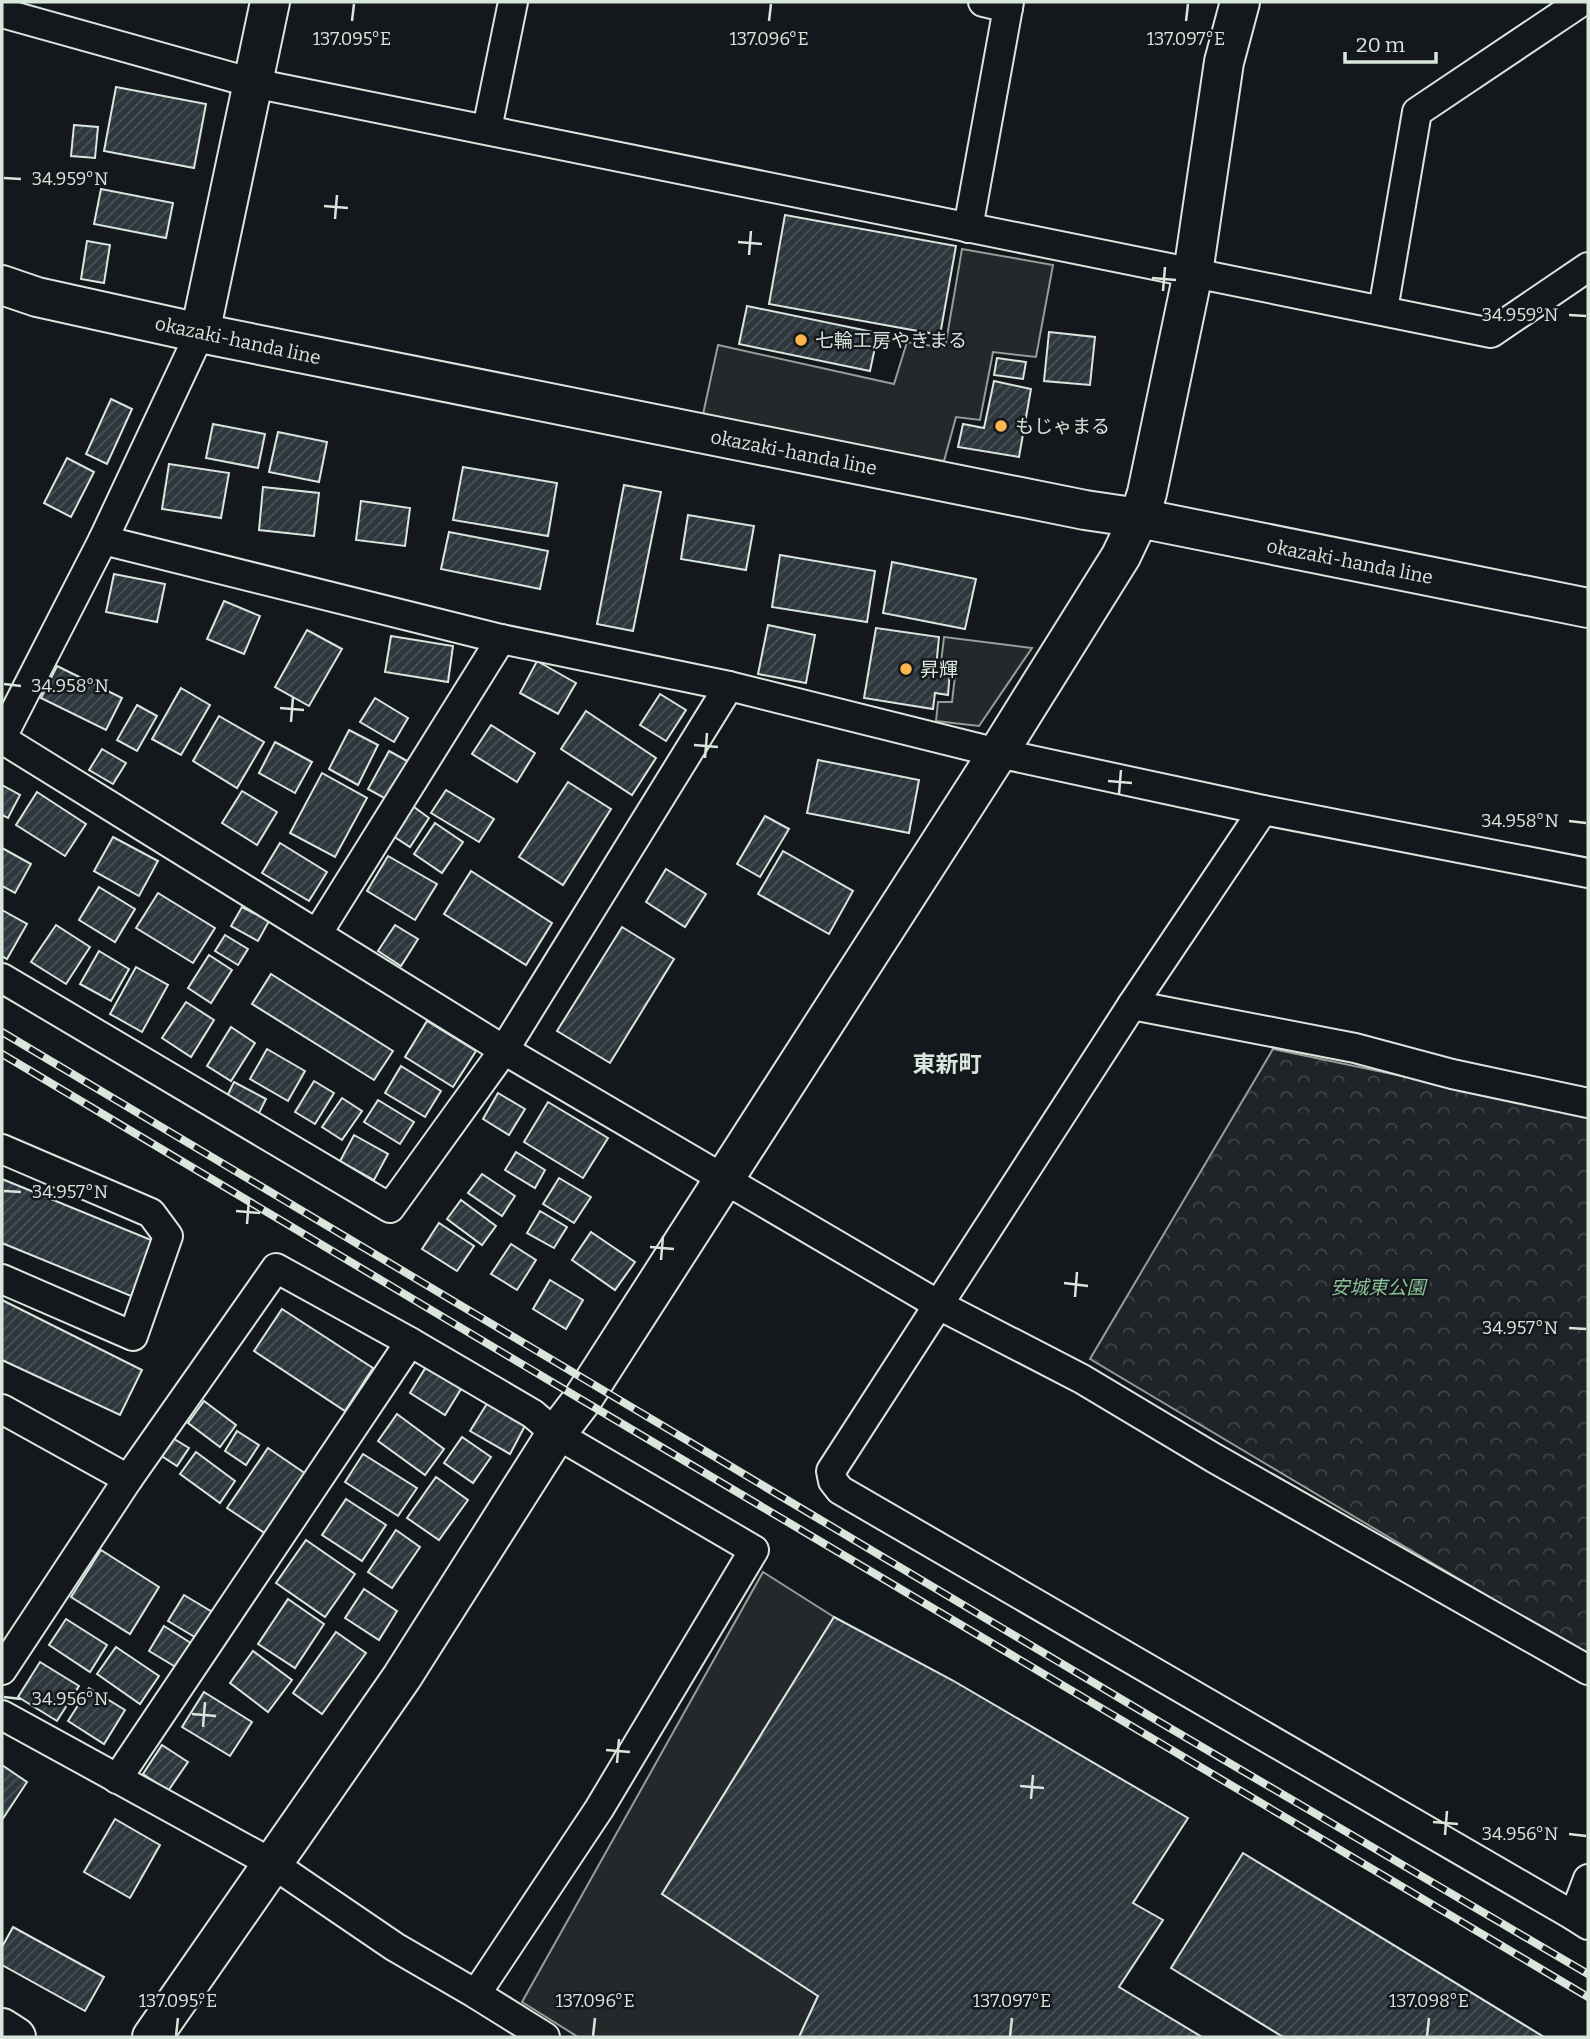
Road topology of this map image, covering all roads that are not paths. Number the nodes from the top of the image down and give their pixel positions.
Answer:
1 (271, 2) edge
2 (513, 2) edge
3 (1240, 2) edge
4 (1581, 2) edge
5 (1000, 4) edge
6 (2, 13) edge
7 (253, 83) junction
8 (487, 129) junction
9 (968, 228) junction
10 (1588, 267) edge
11 (1193, 273) junction
12 (2, 285) edge
13 (1383, 310) junction
14 (200, 333) junction
15 (1139, 518) junction
16 (103, 540) junction
17 (1588, 608) edge
18 (501, 639) junction
19 (729, 686) junction
20 (2, 738) edge
21 (998, 753) junction
22 (1263, 810) junction
23 (1588, 873) edge
24 (317, 934) junction
25 (2, 978) edge
26 (1132, 1005) junction
27 (504, 1050) junction
28 (1588, 1102) edge
29 (2, 1149) edge
30 (725, 1178) junction
31 (2, 1279) edge
32 (937, 1304) junction
33 (410, 1342) junction
34 (2, 1409) edge
35 (556, 1434) junction
36 (128, 1479) junction
37 (2, 1670) edge
38 (1588, 1670) edge
39 (2, 1715) edge
40 (117, 1779) junction
41 (273, 1864) junction
42 (1588, 1879) edge
43 (1581, 1921) edge
44 (476, 1994) junction
45 (2, 2028) edge
46 (16, 2037) edge
47 (152, 2037) edge
48 (545, 2037) edge

1 - 7 street
2 - 8 street
3 - 11 street
4 - 13 street
5 - 9 street
6 - 7 street
7 - 8 street
7 - 14 street
8 - 9 street
9 - 11 street
10 - 13 street
11 - 13 street
11 - 15 street
12 - 14 street, okazaki-handa line
14 - 15 street, okazaki-handa line
14 - 16 street
15 - 17 street, okazaki-handa line
15 - 21 street
16 - 18 street
16 - 20 street
18 - 19 street
18 - 24 street
19 - 21 street
19 - 27 street
20 - 24 street
21 - 22 street
21 - 30 street
22 - 23 street
22 - 26 street
24 - 27 street
25 - 27 street
26 - 28 street
26 - 32 street
27 - 30 street
29 - 31 street
30 - 32 street
30 - 35 street
32 - 38 street
32 - 43 street
33 - 35 street
33 - 36 street
33 - 40 street
34 - 36 street
35 - 41 street
35 - 44 street
36 - 37 street
39 - 40 street
40 - 41 street
41 - 44 street
41 - 47 street
42 - 43 street
44 - 48 street
45 - 46 street

